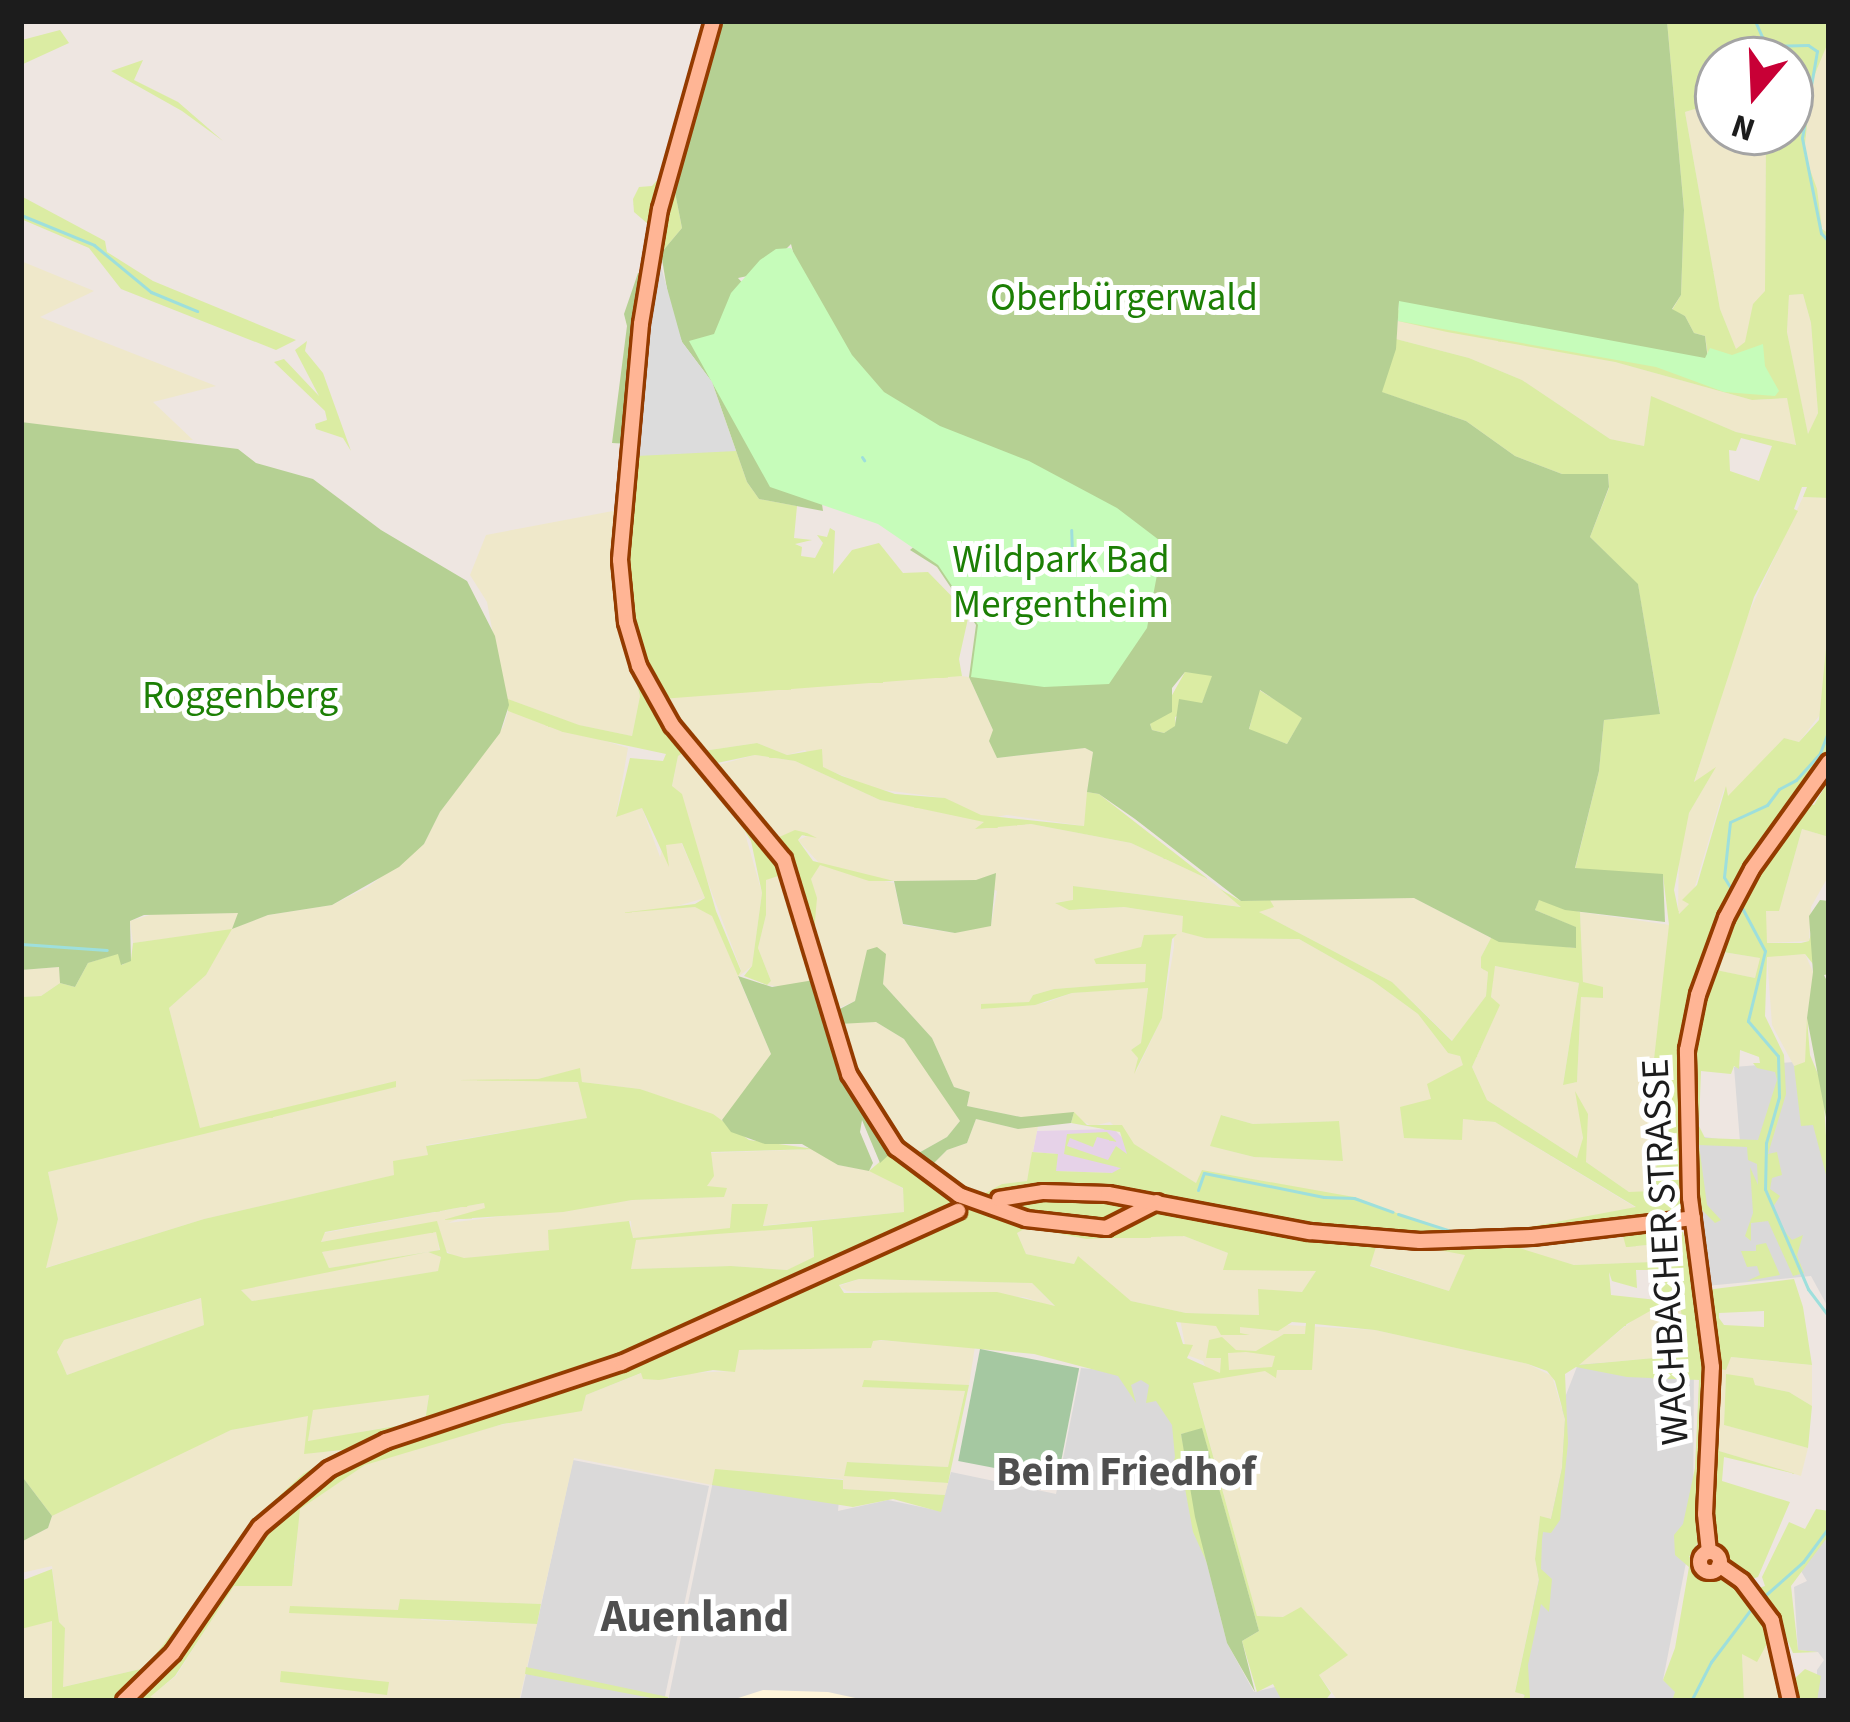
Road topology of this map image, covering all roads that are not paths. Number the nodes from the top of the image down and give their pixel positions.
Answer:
1 (713, 21) edge
2 (1829, 761) edge
3 (999, 1199) dead end
4 (1127, 1208) junction
5 (958, 1211) dead end
6 (1685, 1223) junction
7 (124, 1701) edge
8 (1790, 1701) edge

1 - 4 main road
2 - 6 main road, WACHBACHER STRASSE
3 - 4 main road
4 - 6 main road
5 - 7 main road
6 - 8 main road, WACHBACHER STRASSE

